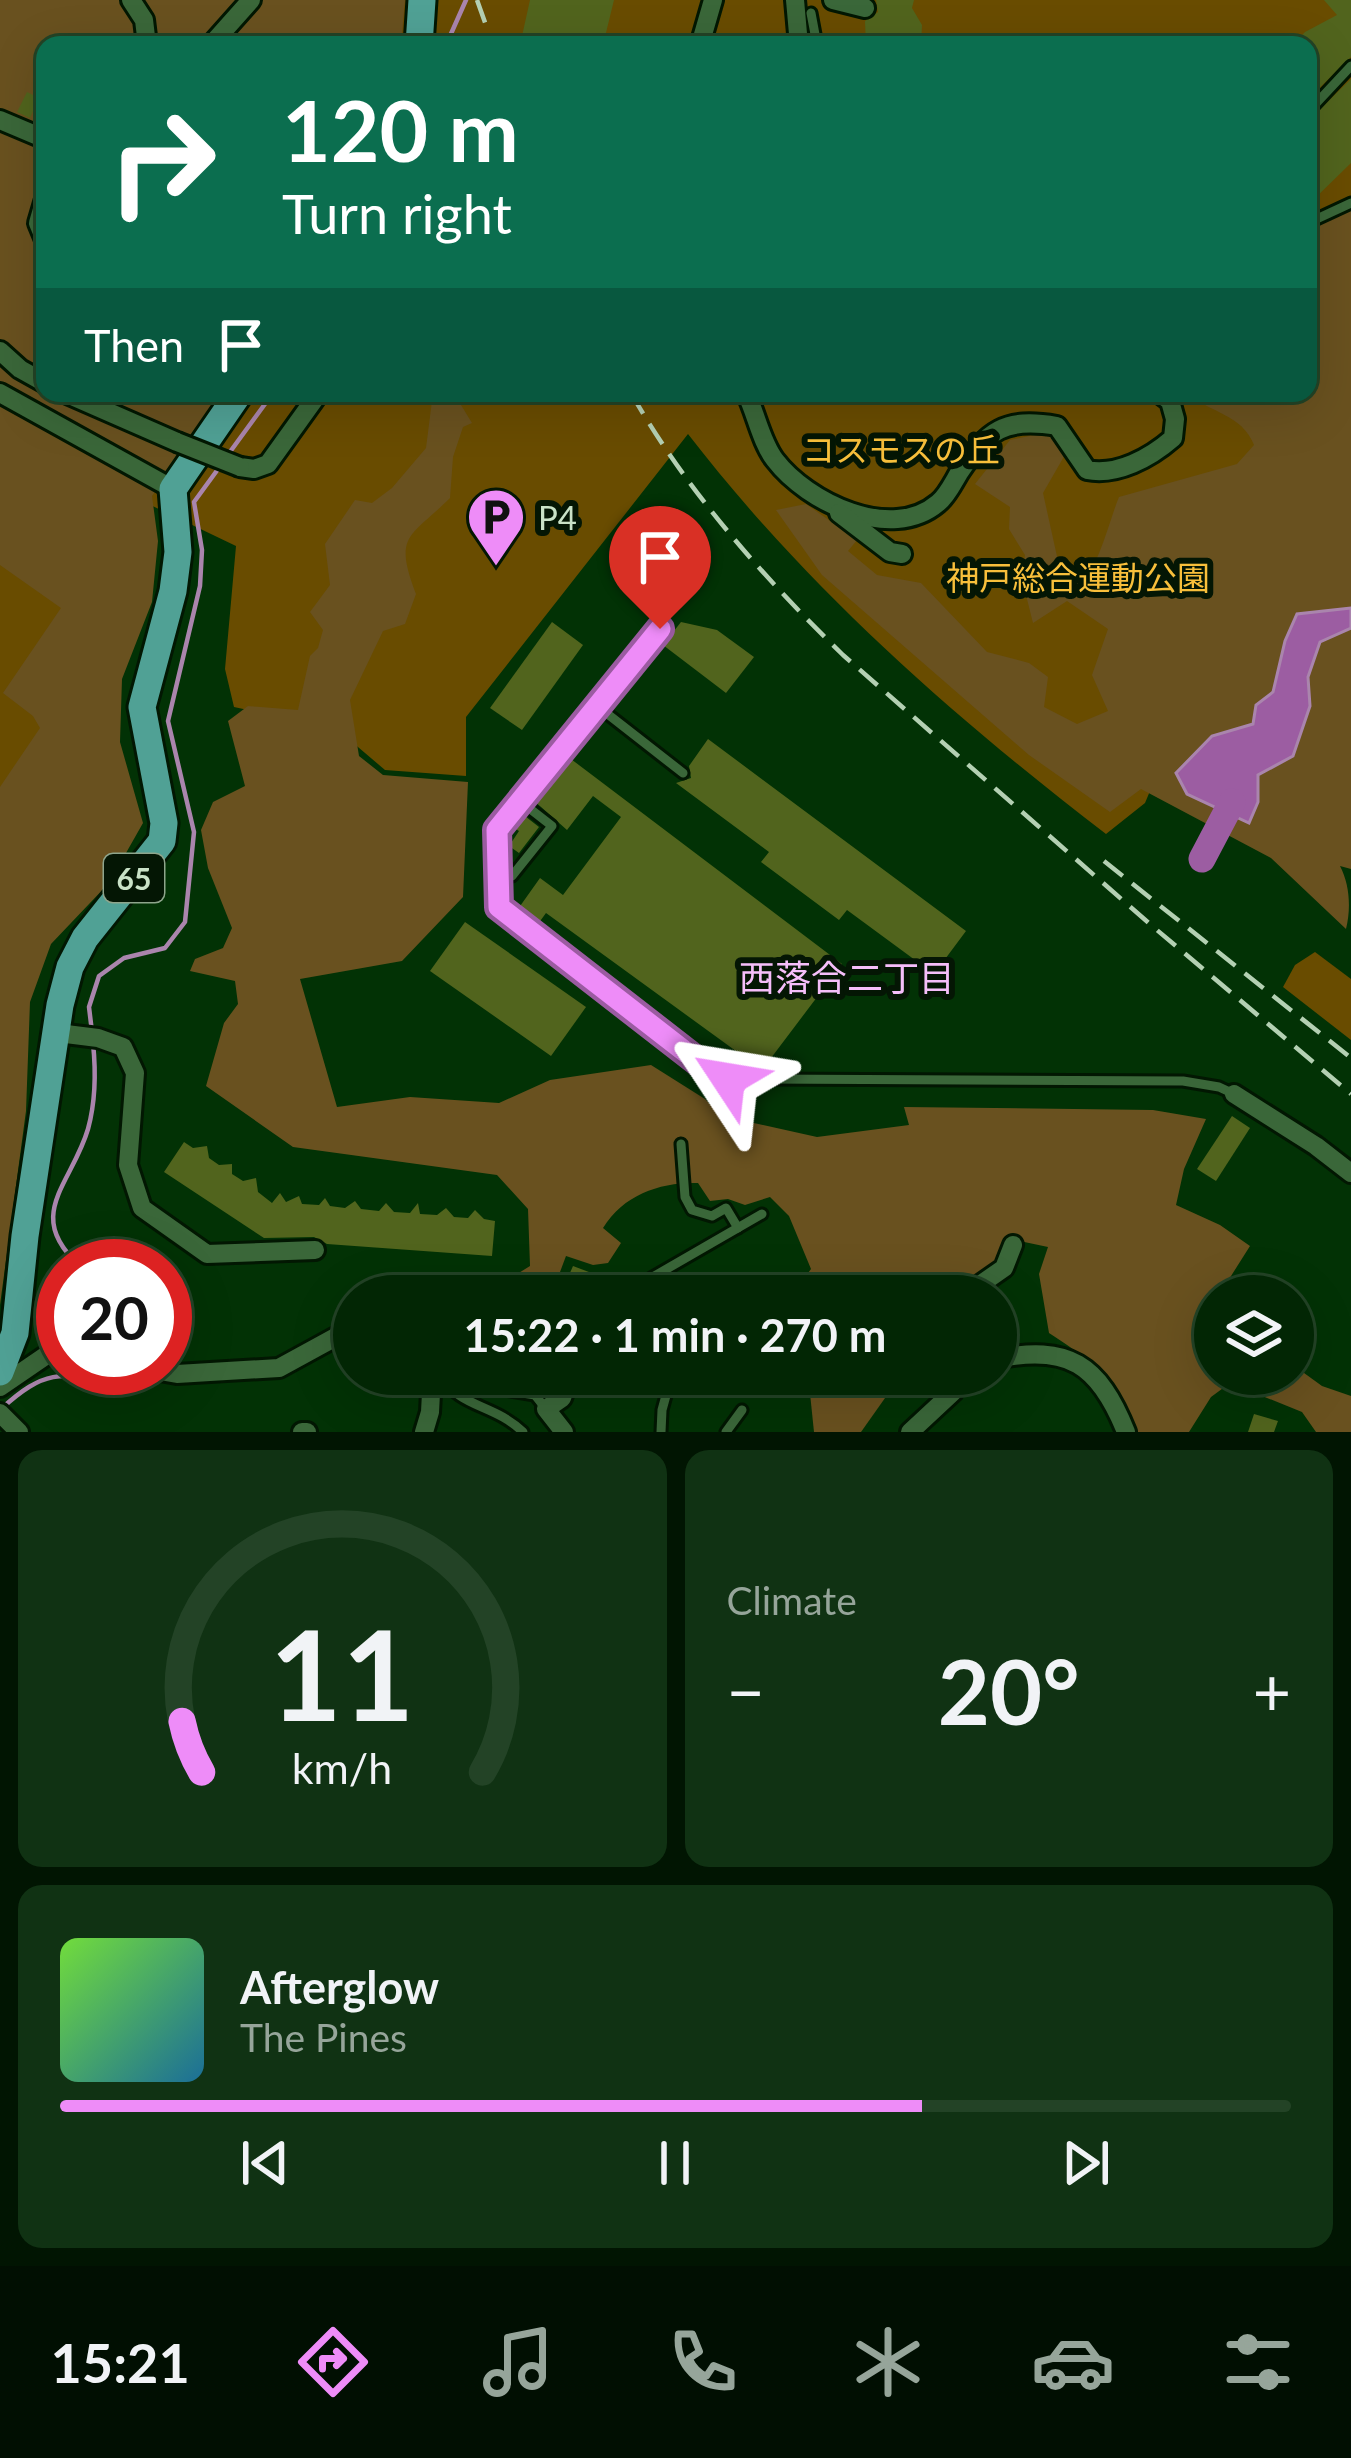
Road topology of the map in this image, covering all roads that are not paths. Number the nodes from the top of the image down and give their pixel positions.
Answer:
1 (131, 0) edge
2 (251, 0) edge
3 (422, 0) edge
4 (713, 0) edge
5 (833, 0) edge
6 (803, 7) edge
7 (866, 8) dead end
8 (146, 36) edge
9 (219, 36) edge
10 (420, 36) edge
11 (703, 36) edge
12 (814, 36) edge
13 (1351, 66) edge
14 (1317, 102) edge
15 (0, 121) edge
16 (36, 136) edge
17 (1351, 203) edge
18 (1317, 219) edge
19 (6, 357) edge
20 (36, 376) edge
21 (2, 394) edge
22 (85, 402) edge
23 (233, 402) edge
24 (313, 402) edge
25 (750, 402) edge
26 (1170, 402) edge
27 (173, 490) junction
28 (830, 506) junction
29 (902, 554) dead end
30 (660, 629) dead end
31 (596, 705) junction
32 (683, 773) dead end
33 (520, 801) junction
34 (498, 877) junction
35 (63, 1034) junction
36 (1234, 1094) joint
37 (681, 1144) dead end
38 (1351, 1173) edge
39 (762, 1214) dead end
40 (738, 1228) junction
41 (1013, 1245) dead end
42 (315, 1250) dead end
43 (655, 1275) edge
44 (994, 1275) edge
45 (333, 1338) edge
46 (1017, 1355) edge
47 (36, 1363) edge
48 (0, 1372) edge
49 (192, 1373) edge
50 (0, 1388) edge
51 (433, 1395) edge
52 (458, 1395) edge
53 (535, 1395) edge
54 (563, 1395) edge
55 (666, 1395) edge
56 (950, 1395) edge
57 (546, 1409) junction
58 (742, 1410) dead end
59 (424, 1432) edge
60 (523, 1432) edge
61 (564, 1432) edge
62 (662, 1432) edge
63 (726, 1432) edge
64 (910, 1432) edge
65 (1126, 1432) edge

1 - 8 street
2 - 9 street
3 - 10 main road
4 - 11 street
5 - 7 street
6 - 12 lane
13 - 14 lane
15 - 16 street
17 - 18 lane
19 - 20 street
19 - 21 street
21 - 27 street
22 - 24 street, bridge
23 - 27 main road
25 - 28 street
26 - 28 street
27 - 35 main road, 65
28 - 29 street
30 - 31 lane
31 - 32 lane
31 - 33 lane
33 - 34 lane
33 - 34 lane
34 - 36 lane
35 - 42 street
35 - 48 main road, 65
36 - 38 street
37 - 40 lane
39 - 40 lane
40 - 43 lane
41 - 44 street
45 - 49 street
46 - 65 street
47 - 50 street
51 - 59 street
52 - 60 lane
53 - 57 lane
54 - 57 street
55 - 62 lane
56 - 64 street
57 - 61 street
58 - 63 lane

